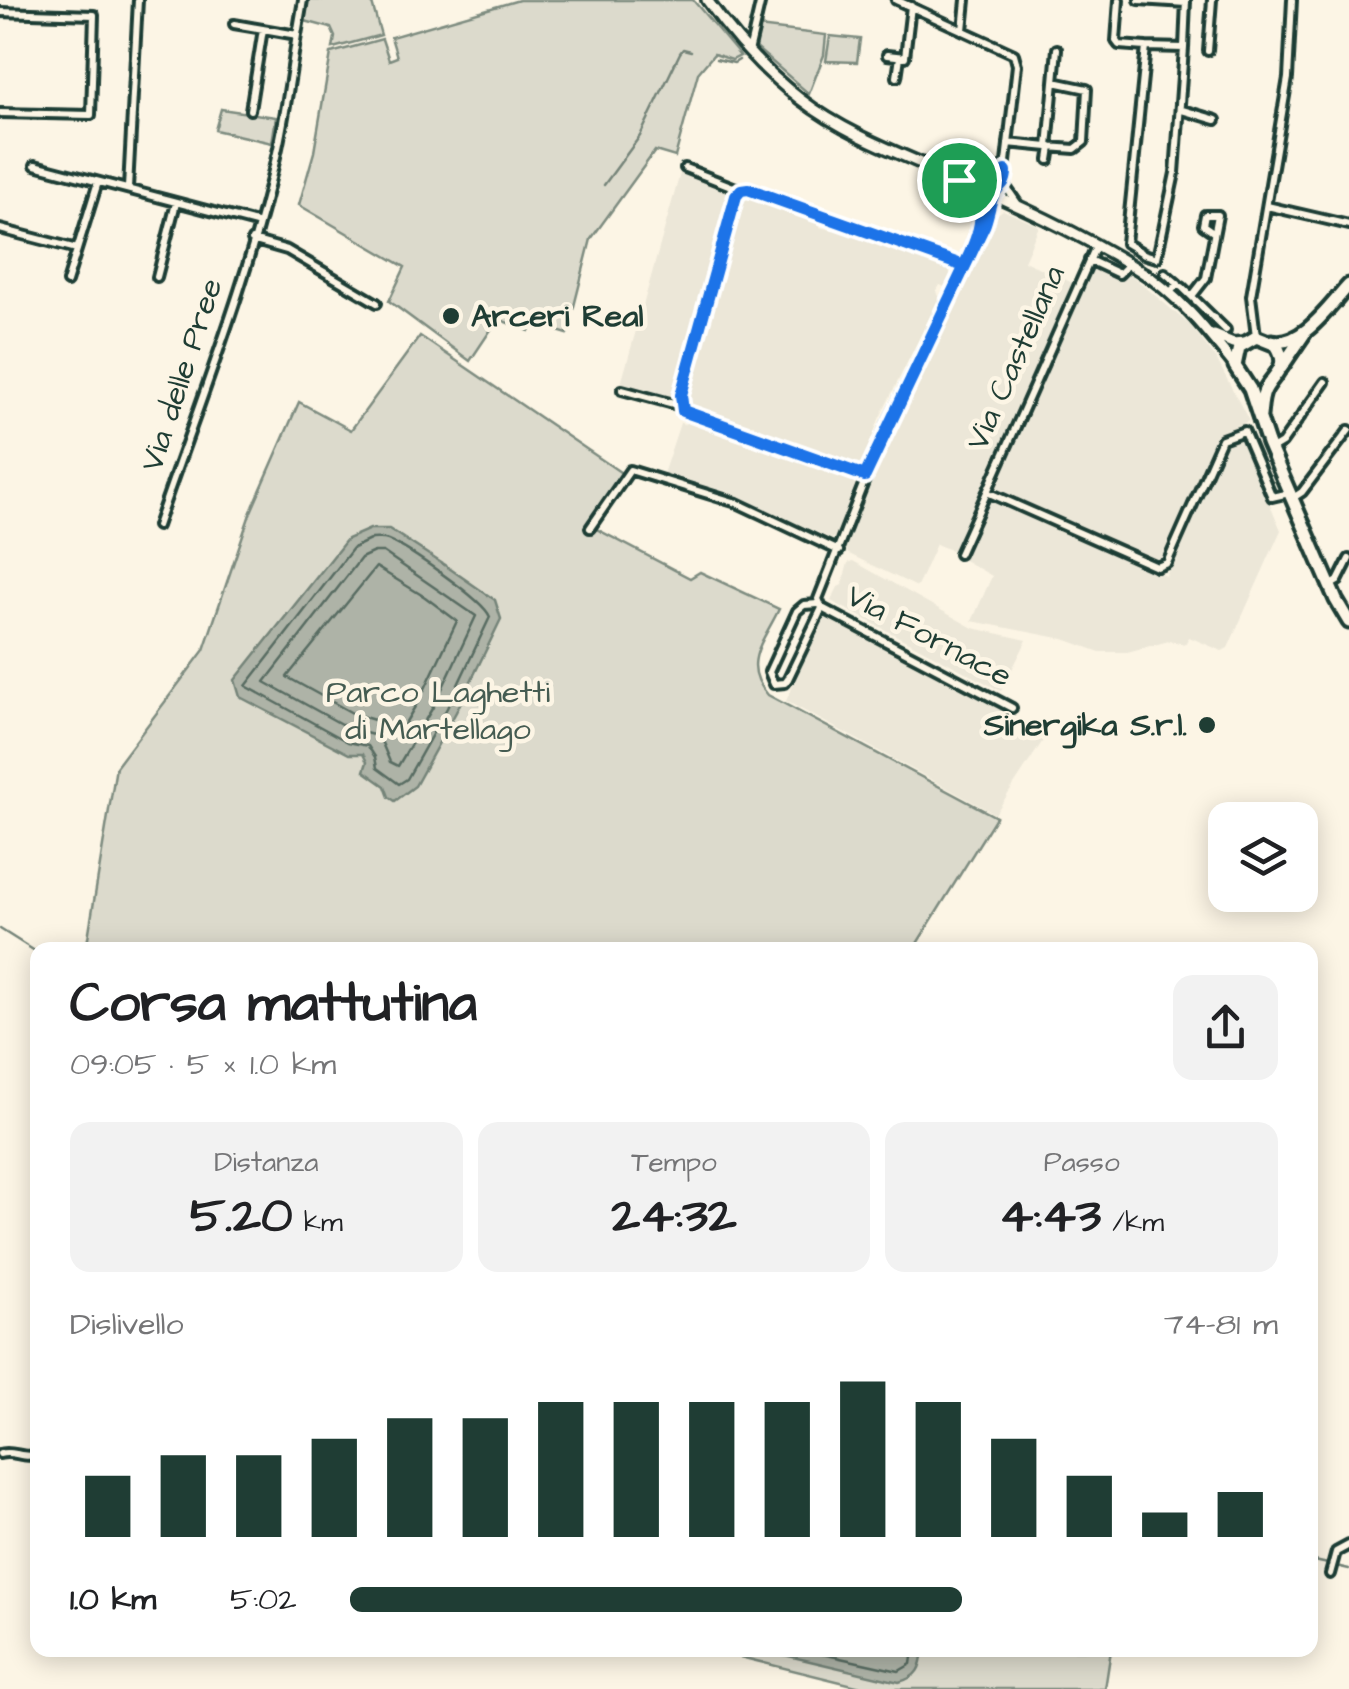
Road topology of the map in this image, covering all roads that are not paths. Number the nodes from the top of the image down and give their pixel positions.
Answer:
1 (138, 0) edge
2 (303, 0) edge
3 (706, 0) edge
4 (761, 0) edge
5 (896, 0) edge
6 (966, 0) edge
7 (1119, 0) edge
8 (1138, 0) edge
9 (1212, 0) edge
10 (1292, 0) edge
11 (1186, 2) edge
12 (910, 6) junction
13 (0, 12) edge
14 (234, 24) dead end
15 (263, 29) junction
16 (964, 30) junction
17 (297, 35) junction
18 (1146, 47) junction
19 (1184, 48) junction
20 (1058, 49) dead end
21 (1208, 51) dead end
22 (749, 53) junction
23 (886, 55) dead end
24 (900, 57) junction
25 (898, 77) dead end
26 (1054, 82) junction
27 (250, 110) dead end
28 (1182, 110) junction
29 (0, 114) edge
30 (1216, 120) dead end
31 (1008, 143) junction
32 (1049, 147) junction
33 (1050, 160) dead end
34 (35, 165) dead end
35 (686, 168) dead end
36 (1006, 175) junction
37 (959, 180) junction
38 (996, 180) junction
39 (98, 182) junction
40 (128, 189) junction
41 (741, 190) junction
42 (992, 195) junction
43 (176, 203) junction
44 (981, 205) junction
45 (1267, 206) junction
46 (1021, 208) junction
47 (990, 209) junction
48 (256, 223) junction
49 (1349, 225) edge
50 (0, 229) edge
51 (1213, 232) dead end
52 (252, 240) junction
53 (974, 244) junction
54 (1096, 246) junction
55 (77, 249) junction
56 (1144, 254) junction
57 (1089, 260) junction
58 (964, 266) junction
59 (1131, 266) junction
60 (1165, 274) dead end
61 (157, 278) dead end
62 (66, 282) dead end
63 (1349, 284) edge
64 (1178, 285) junction
65 (1169, 293) junction
66 (1192, 296) junction
67 (376, 303) dead end
68 (1226, 330) dead end
69 (1306, 330) junction
70 (1211, 334) junction
71 (1250, 340) junction
72 (1271, 341) junction
73 (1235, 366) junction
74 (1281, 368) junction
75 (1245, 381) junction
76 (1272, 381) junction
77 (1325, 382) dead end
78 (622, 390) dead end
79 (681, 406) junction
80 (1260, 416) junction
81 (1349, 430) edge
82 (1271, 450) junction
83 (865, 476) junction
84 (987, 492) junction
85 (1291, 496) junction
86 (157, 526) dead end
87 (590, 528) dead end
88 (839, 550) junction
89 (959, 554) dead end
90 (1349, 559) edge
91 (1330, 586) junction
92 (820, 606) junction
93 (1349, 622) edge
94 (1012, 708) dead end
95 (0, 1454) edge
96 (30, 1457) edge
97 (1349, 1545) edge
98 (1331, 1572) dead end

1 - 40 street
2 - 17 street, Via delle Pree
3 - 22 street, Via Castellana
4 - 22 street
5 - 12 street
6 - 16 street
7 - 18 street
8 - 11 street
9 - 21 street
10 - 45 street
11 - 19 street
12 - 16 street
12 - 24 street
13 - 29 street
14 - 15 street
15 - 17 street
15 - 27 street
16 - 31 street
17 - 48 street, Via delle Pree
18 - 19 street
18 - 56 street
19 - 28 street
20 - 26 street
22 - 37 street, Via Castellana
23 - 24 street
24 - 25 street
26 - 32 street
26 - 32 street
28 - 30 street
28 - 56 street
31 - 32 street
31 - 36 street
32 - 33 street
34 - 39 street
35 - 41 street
36 - 38 street
36 - 42 street
36 - 46 street
37 - 38 street
37 - 42 street, Via Castellana
37 - 44 street
38 - 42 street, Via Fornace
39 - 40 street
39 - 55 street
40 - 43 street
41 - 58 street
41 - 79 street
42 - 44 street
42 - 46 street, Via Castellana
42 - 47 street, Via Fornace
43 - 48 street
43 - 61 street
44 - 53 street, Via Fornace
45 - 49 street
45 - 71 street
46 - 47 street
46 - 54 street, Via Castellana
47 - 53 street, Via Fornace
48 - 52 street, Via delle Pree
50 - 55 street
51 - 66 street
52 - 67 street
52 - 86 street, Via delle Pree
53 - 58 street, Via Fornace
54 - 57 street, Via Castellana
54 - 59 street, Via Castellana
55 - 62 street
56 - 59 street
57 - 59 street
57 - 84 street, Via Castellana
58 - 83 street, Via Fornace
59 - 65 street, Via Castellana
60 - 64 street
63 - 69 main road
64 - 65 street
64 - 66 street
65 - 70 street, Via Castellana
66 - 68 street
69 - 72 main road
69 - 74 main road
70 - 71 street
70 - 73 street, Via Castellana
71 - 72 main road
71 - 73 main road
72 - 74 main road
73 - 75 main road
74 - 76 main road
75 - 76 main road
75 - 80 main road, Via Castellana
76 - 80 main road
77 - 82 street
78 - 79 street
79 - 83 street
80 - 82 main road, Via Castellana
81 - 85 street
82 - 85 main road, Via Castellana
83 - 88 street, Via Fornace
84 - 85 street, Via Castellana
84 - 89 street, Via Castellana
85 - 91 main road, Via Castellana
87 - 88 street, Via Fornace
88 - 92 street, Via Fornace
90 - 91 street
91 - 93 main road, Via Castellana
92 - 92 street, Via Fornace
92 - 94 street, Via Fornace
95 - 96 street
97 - 98 street

